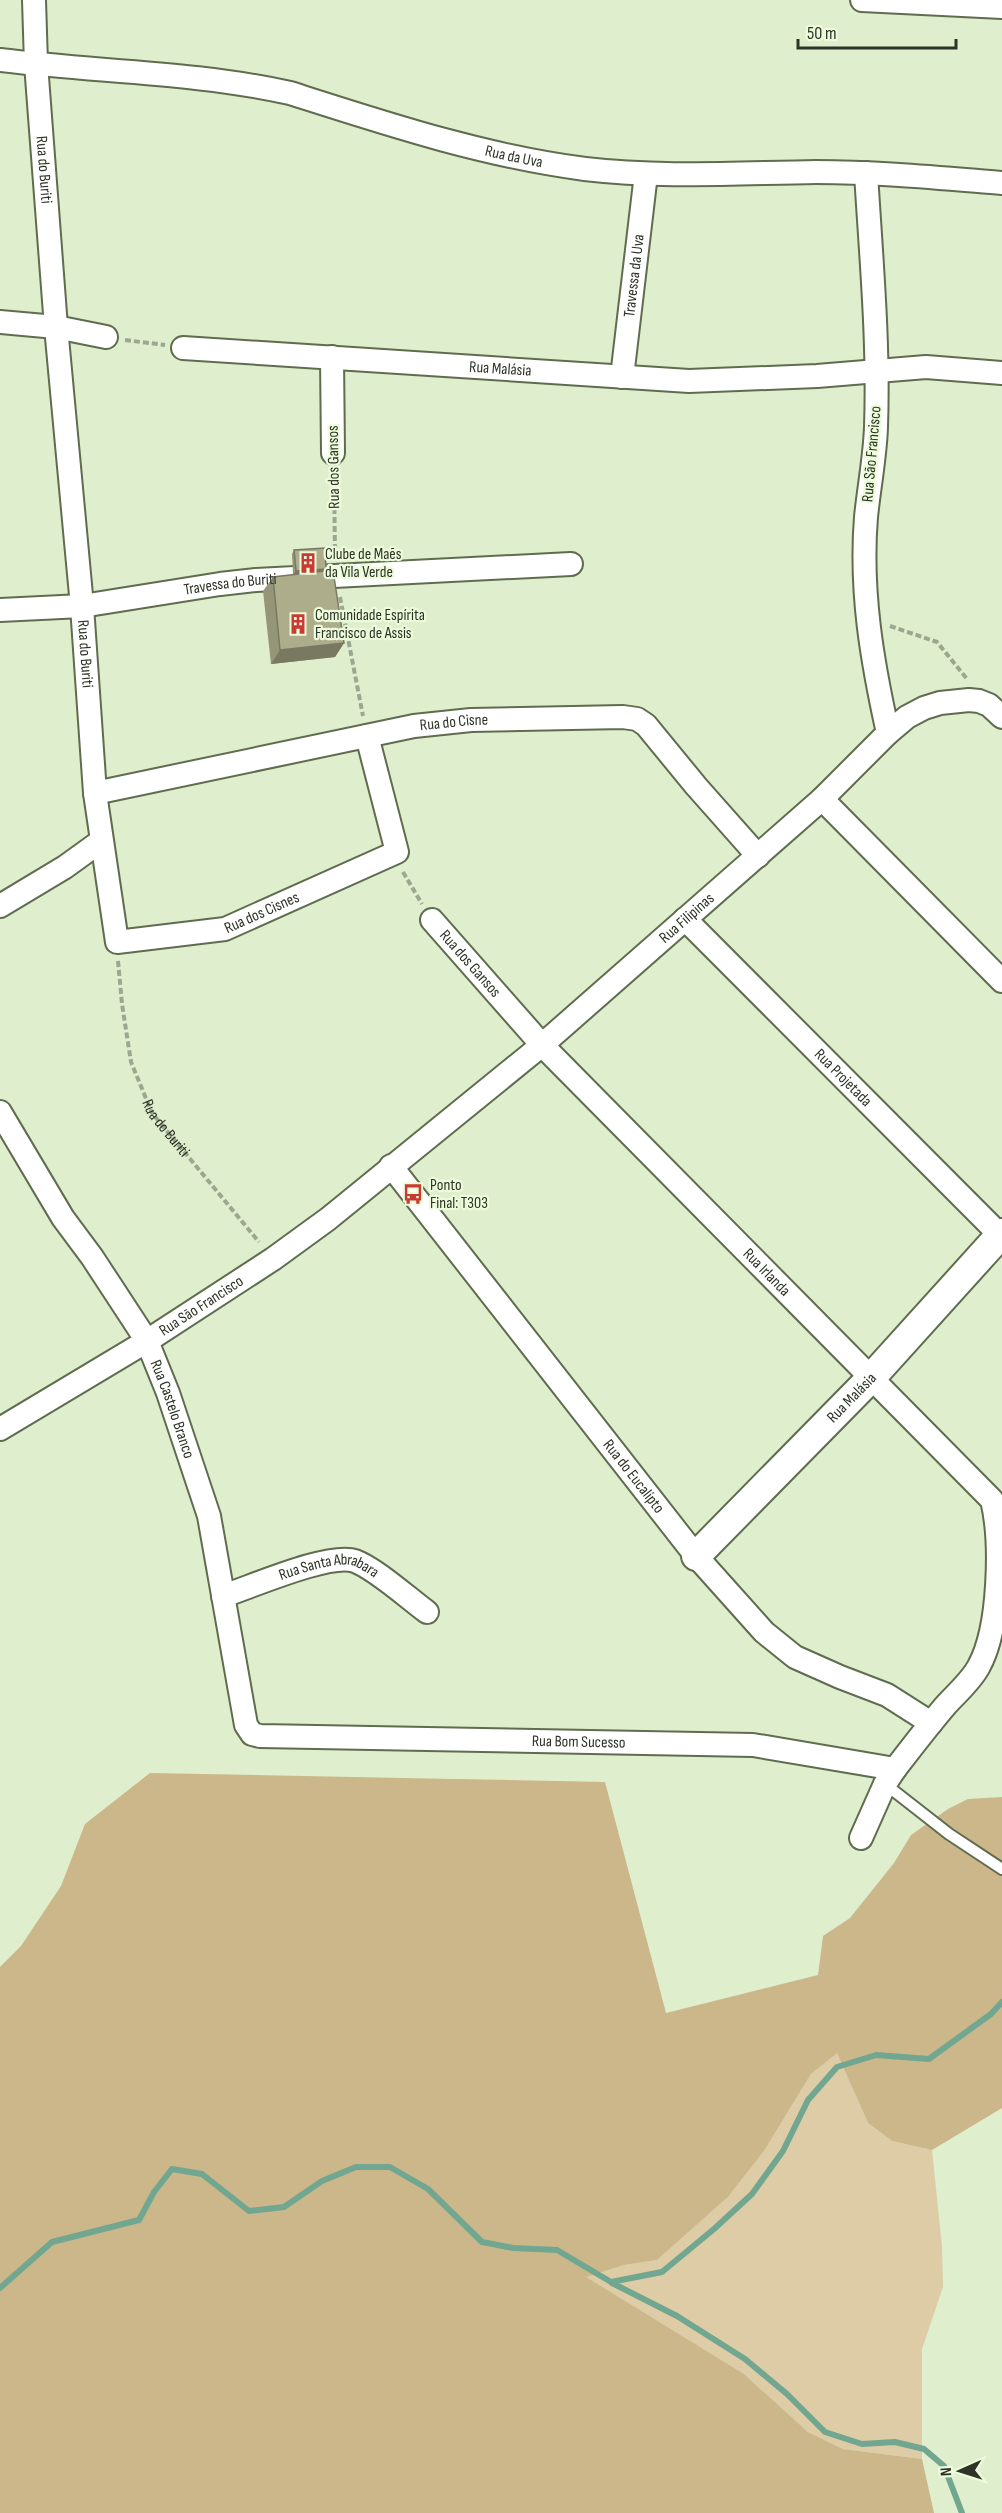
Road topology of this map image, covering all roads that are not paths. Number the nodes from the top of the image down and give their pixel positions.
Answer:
1 (34, 0) edge
2 (862, 0) edge
3 (1002, 7) edge
4 (0, 60) edge
5 (36, 64) junction
6 (866, 173) junction
7 (646, 174) junction
8 (1002, 183) edge
9 (0, 322) edge
10 (56, 327) junction
11 (106, 337) road end
12 (183, 348) road end
13 (332, 357) junction
14 (876, 370) junction
15 (1002, 373) edge
16 (622, 376) junction
17 (333, 453) road end
18 (571, 564) dead end
19 (82, 606) junction
20 (0, 610) edge
21 (995, 711) edge
22 (888, 733) junction
23 (367, 736) junction
24 (95, 794) junction
25 (822, 799) junction
26 (100, 841) junction
27 (758, 855) junction
28 (0, 906) edge
29 (432, 920) road end
30 (685, 920) junction
31 (117, 942) joint
32 (1002, 981) edge
33 (542, 1045) junction
34 (0, 1112) edge
35 (391, 1166) junction
36 (1001, 1234) edge
37 (147, 1341) junction
38 (871, 1378) junction
39 (0, 1429) edge
40 (696, 1556) junction
41 (223, 1596) junction
42 (427, 1612) dead end
43 (931, 1723) junction
44 (260, 1736) joint
45 (890, 1777) junction
46 (861, 1838) dead end
47 (1002, 1869) edge

1 - 5 street, Rua do Buriti
2 - 3 street
4 - 5 street, Rua da Uva
5 - 7 street, Rua da Uva
5 - 10 street, Rua do Buriti
6 - 7 street, Rua da Uva
6 - 8 street, Rua da Uva
6 - 14 street, Rua São Francisco
7 - 16 street, Travessa da Uva
9 - 10 street
10 - 11 street
10 - 19 street, Rua do Buriti
12 - 13 street, Rua Malásia
13 - 16 street, Rua Malásia
13 - 17 street, Rua dos Gansos
14 - 15 street, Rua Malásia
14 - 16 street, Rua Malásia
14 - 22 street, Rua São Francisco
18 - 19 street, Travessa do Buriti
19 - 20 street, Travessa do Buriti
19 - 24 street, Rua do Buriti
21 - 22 street, Rua Filipinas
22 - 25 street, Rua Filipinas
23 - 24 street, Rua do Cisne
23 - 27 street, Rua do Cisne
23 - 31 street, Rua dos Cisnes
24 - 26 street, Rua do Buriti
25 - 27 street, Rua Filipinas
25 - 32 street
26 - 28 street
26 - 31 street, Rua do Buriti
27 - 30 street, Rua Filipinas
29 - 33 street, Rua dos Gansos
30 - 33 street, Rua Filipinas
30 - 36 street, Rua Projetada
33 - 35 street, Rua Filipinas
33 - 38 street, Rua Irlanda
34 - 37 street, Rua Castelo Branco
35 - 37 street, Rua São Francisco
35 - 40 street, Rua do Eucalípto
36 - 38 street, Rua Malásia
37 - 39 street, Rua São Francisco
37 - 41 street, Rua Castelo Branco
38 - 40 street, Rua Malásia
38 - 43 street, Rua Irlanda
40 - 43 street, Rua do Eucalípto
41 - 42 street, Rua Santa Abrabara
41 - 44 street, Rua Castelo Branco
43 - 45 street
44 - 45 street, Rua Bom Sucesso
45 - 46 street
45 - 47 lane

